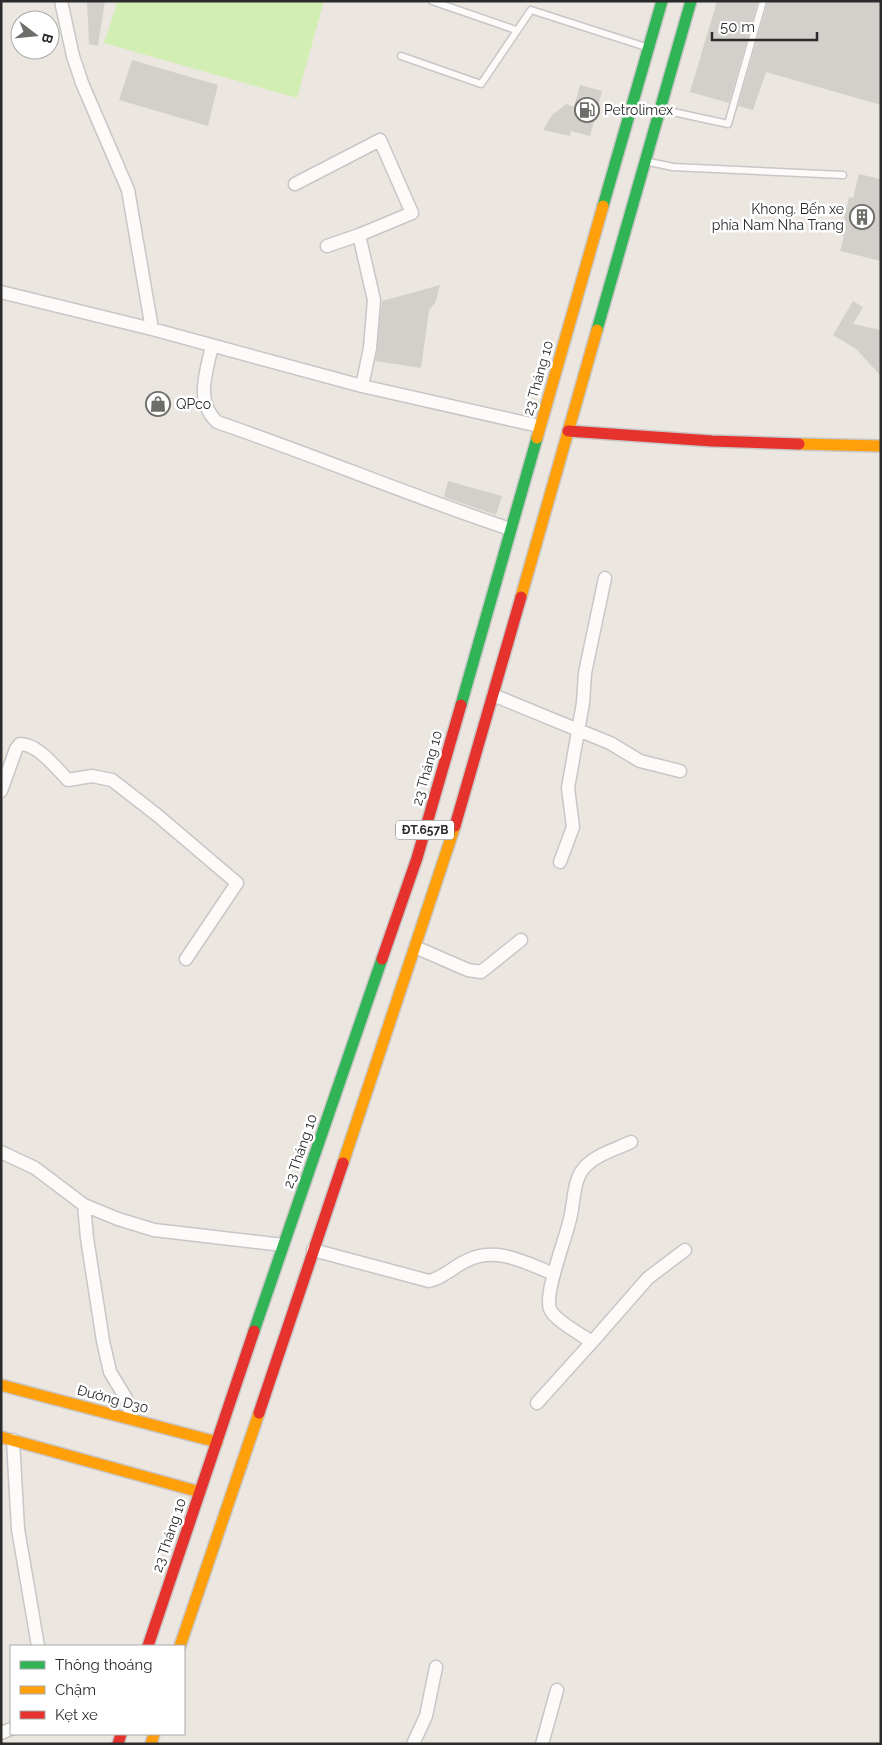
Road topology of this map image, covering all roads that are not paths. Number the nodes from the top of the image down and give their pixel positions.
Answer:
1 (61, 1) edge
2 (432, 1) edge
3 (662, 1) edge
4 (691, 1) edge
5 (763, 1) edge
6 (516, 30) junction
7 (649, 48) junction
8 (401, 56) dead end
9 (660, 109) junction
10 (632, 157) junction
11 (843, 175) dead end
12 (295, 184) dead end
13 (359, 235) junction
14 (327, 246) dead end
15 (1, 292) edge
16 (152, 329) junction
17 (212, 346) junction
18 (362, 386) junction
19 (554, 428) junction
20 (881, 446) edge
21 (510, 529) junction
22 (605, 578) dead end
23 (493, 695) junction
24 (579, 729) junction
25 (680, 771) dead end
26 (1, 791) edge
27 (560, 862) dead end
28 (521, 940) dead end
29 (416, 948) junction
30 (186, 959) dead end
31 (631, 1142) dead end
32 (1, 1152) edge
33 (84, 1205) junction
34 (298, 1247) junction
35 (685, 1250) dead end
36 (554, 1274) junction
37 (592, 1342) junction
38 (1, 1385) edge
39 (537, 1403) dead end
40 (132, 1419) junction
41 (7, 1439) edge
42 (231, 1446) junction
43 (214, 1496) junction
44 (38, 1645) edge
45 (148, 1645) edge
46 (180, 1645) edge
47 (436, 1667) dead end
48 (557, 1690) dead end
49 (413, 1744) edge
50 (542, 1744) edge

1 - 16 street
2 - 6 lane
3 - 7 main road, 23 Tháng 10 / ĐT.657B
4 - 9 main road, 23 Tháng 10 / ĐT.657B
5 - 9 lane
6 - 7 lane
6 - 8 lane
7 - 10 main road, 23 Tháng 10 / ĐT.657B
9 - 10 main road, 23 Tháng 10 / ĐT.657B
10 - 11 lane
10 - 19 main road, 23 Tháng 10 / ĐT.657B
10 - 19 main road, 23 Tháng 10 / ĐT.657B
12 - 13 street
13 - 14 street
13 - 18 street
15 - 16 street
16 - 17 street
17 - 18 street
17 - 21 street
18 - 19 street
19 - 20 main road
19 - 21 main road, 23 Tháng 10 / ĐT.657B
19 - 23 main road, 23 Tháng 10 / ĐT.657B
21 - 34 main road, 23 Tháng 10 / ĐT.657B
22 - 24 street
23 - 24 street
23 - 29 main road, 23 Tháng 10 / ĐT.657B
24 - 25 street
24 - 27 street
26 - 30 street
28 - 29 street
29 - 34 main road, 23 Tháng 10 / ĐT.657B
31 - 36 street
32 - 33 street
33 - 34 street
33 - 40 street
34 - 36 street
34 - 42 main road, 23 Tháng 10 / ĐT.657B
34 - 42 main road, 23 Tháng 10 / ĐT.657B
35 - 37 street
36 - 37 street
37 - 39 street
38 - 40 main road, Đường D30
40 - 42 main road, Đường D30
41 - 43 main road
41 - 44 street
42 - 43 main road, 23 Tháng 10 / ĐT.657B
42 - 43 main road, 23 Tháng 10 / ĐT.657B
43 - 45 main road, 23 Tháng 10 / ĐT.657B
43 - 46 main road, 23 Tháng 10 / ĐT.657B
47 - 49 street
48 - 50 street

